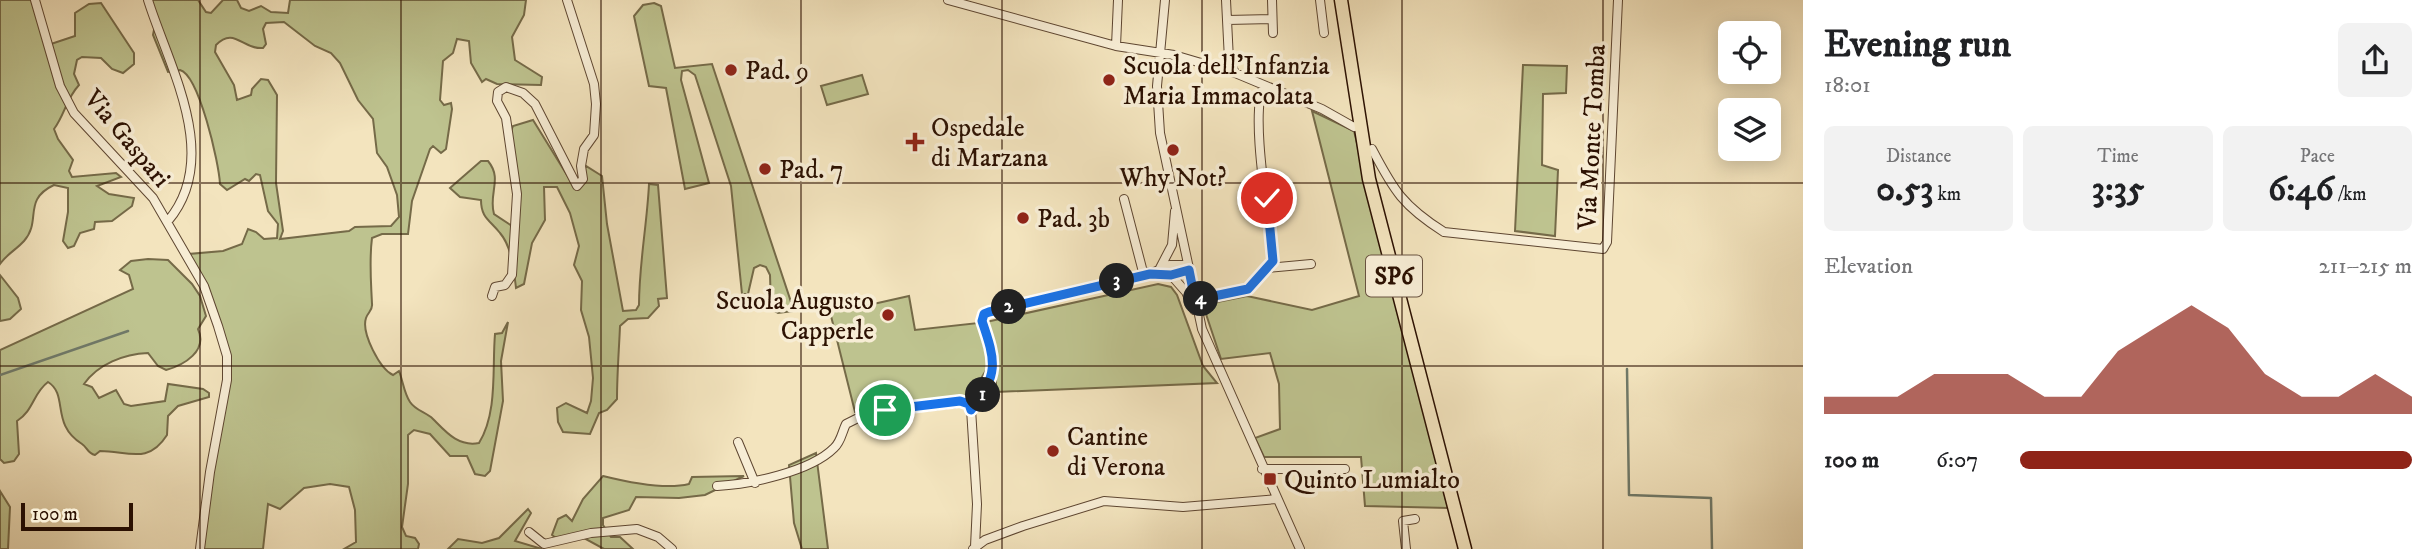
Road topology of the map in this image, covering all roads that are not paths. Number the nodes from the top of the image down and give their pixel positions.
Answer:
1 (35, 0) edge
2 (148, 0) edge
3 (566, 0) edge
4 (948, 0) edge
5 (1118, 0) edge
6 (1165, 0) edge
7 (1226, 0) edge
8 (1272, 0) edge
9 (1320, 0) edge
10 (1340, 0) edge
11 (1618, 0) edge
12 (1272, 19) junction
13 (1227, 20) junction
14 (1273, 33) dead end
15 (1324, 33) dead end
16 (1116, 46) junction
17 (1161, 55) junction
18 (1235, 73) junction
19 (1264, 86) junction
20 (1354, 127) dead end
21 (1372, 149) dead end
22 (1124, 199) dead end
23 (1176, 208) junction
24 (168, 221) junction
25 (1311, 264) dead end
26 (1189, 267) junction
27 (1160, 268) junction
28 (1268, 268) junction
29 (1150, 274) junction
30 (1171, 275) junction
31 (492, 296) dead end
32 (1195, 300) junction
33 (1202, 329) junction
34 (971, 410) junction
35 (738, 442) dead end
36 (1262, 469) junction
37 (1345, 469) dead end
38 (755, 484) junction
39 (717, 486) dead end
40 (1277, 499) junction
41 (976, 516) junction
42 (1415, 519) dead end
43 (529, 532) dead end
44 (985, 540) junction
45 (974, 548) edge
46 (200, 549) edge
47 (672, 549) edge
48 (1300, 549) edge
49 (1406, 549) edge
50 (1465, 549) edge

1 - 24 street, Via Gaspari
2 - 24 street
3 - 31 street
4 - 16 street
5 - 16 street
6 - 17 street
7 - 13 street
8 - 12 street
9 - 15 street
10 - 50 highway, SP6
11 - 21 street, Via Monte Tomba
12 - 13 street
12 - 14 street
13 - 18 street
16 - 17 street
17 - 18 street
17 - 23 street
18 - 19 street
19 - 20 street
19 - 28 street
22 - 29 street
23 - 26 street
23 - 27 street
24 - 46 street, Via Gaspari
25 - 28 street
26 - 27 street
26 - 30 street
26 - 32 street
27 - 29 street
28 - 32 street
29 - 30 street
29 - 34 street
30 - 33 street
32 - 33 street
33 - 36 street
34 - 38 street
34 - 41 street
35 - 38 street
36 - 37 street
36 - 40 street
38 - 39 street
40 - 44 street
40 - 48 street
41 - 44 street
41 - 45 street
42 - 49 street
43 - 47 street
44 - 45 street

